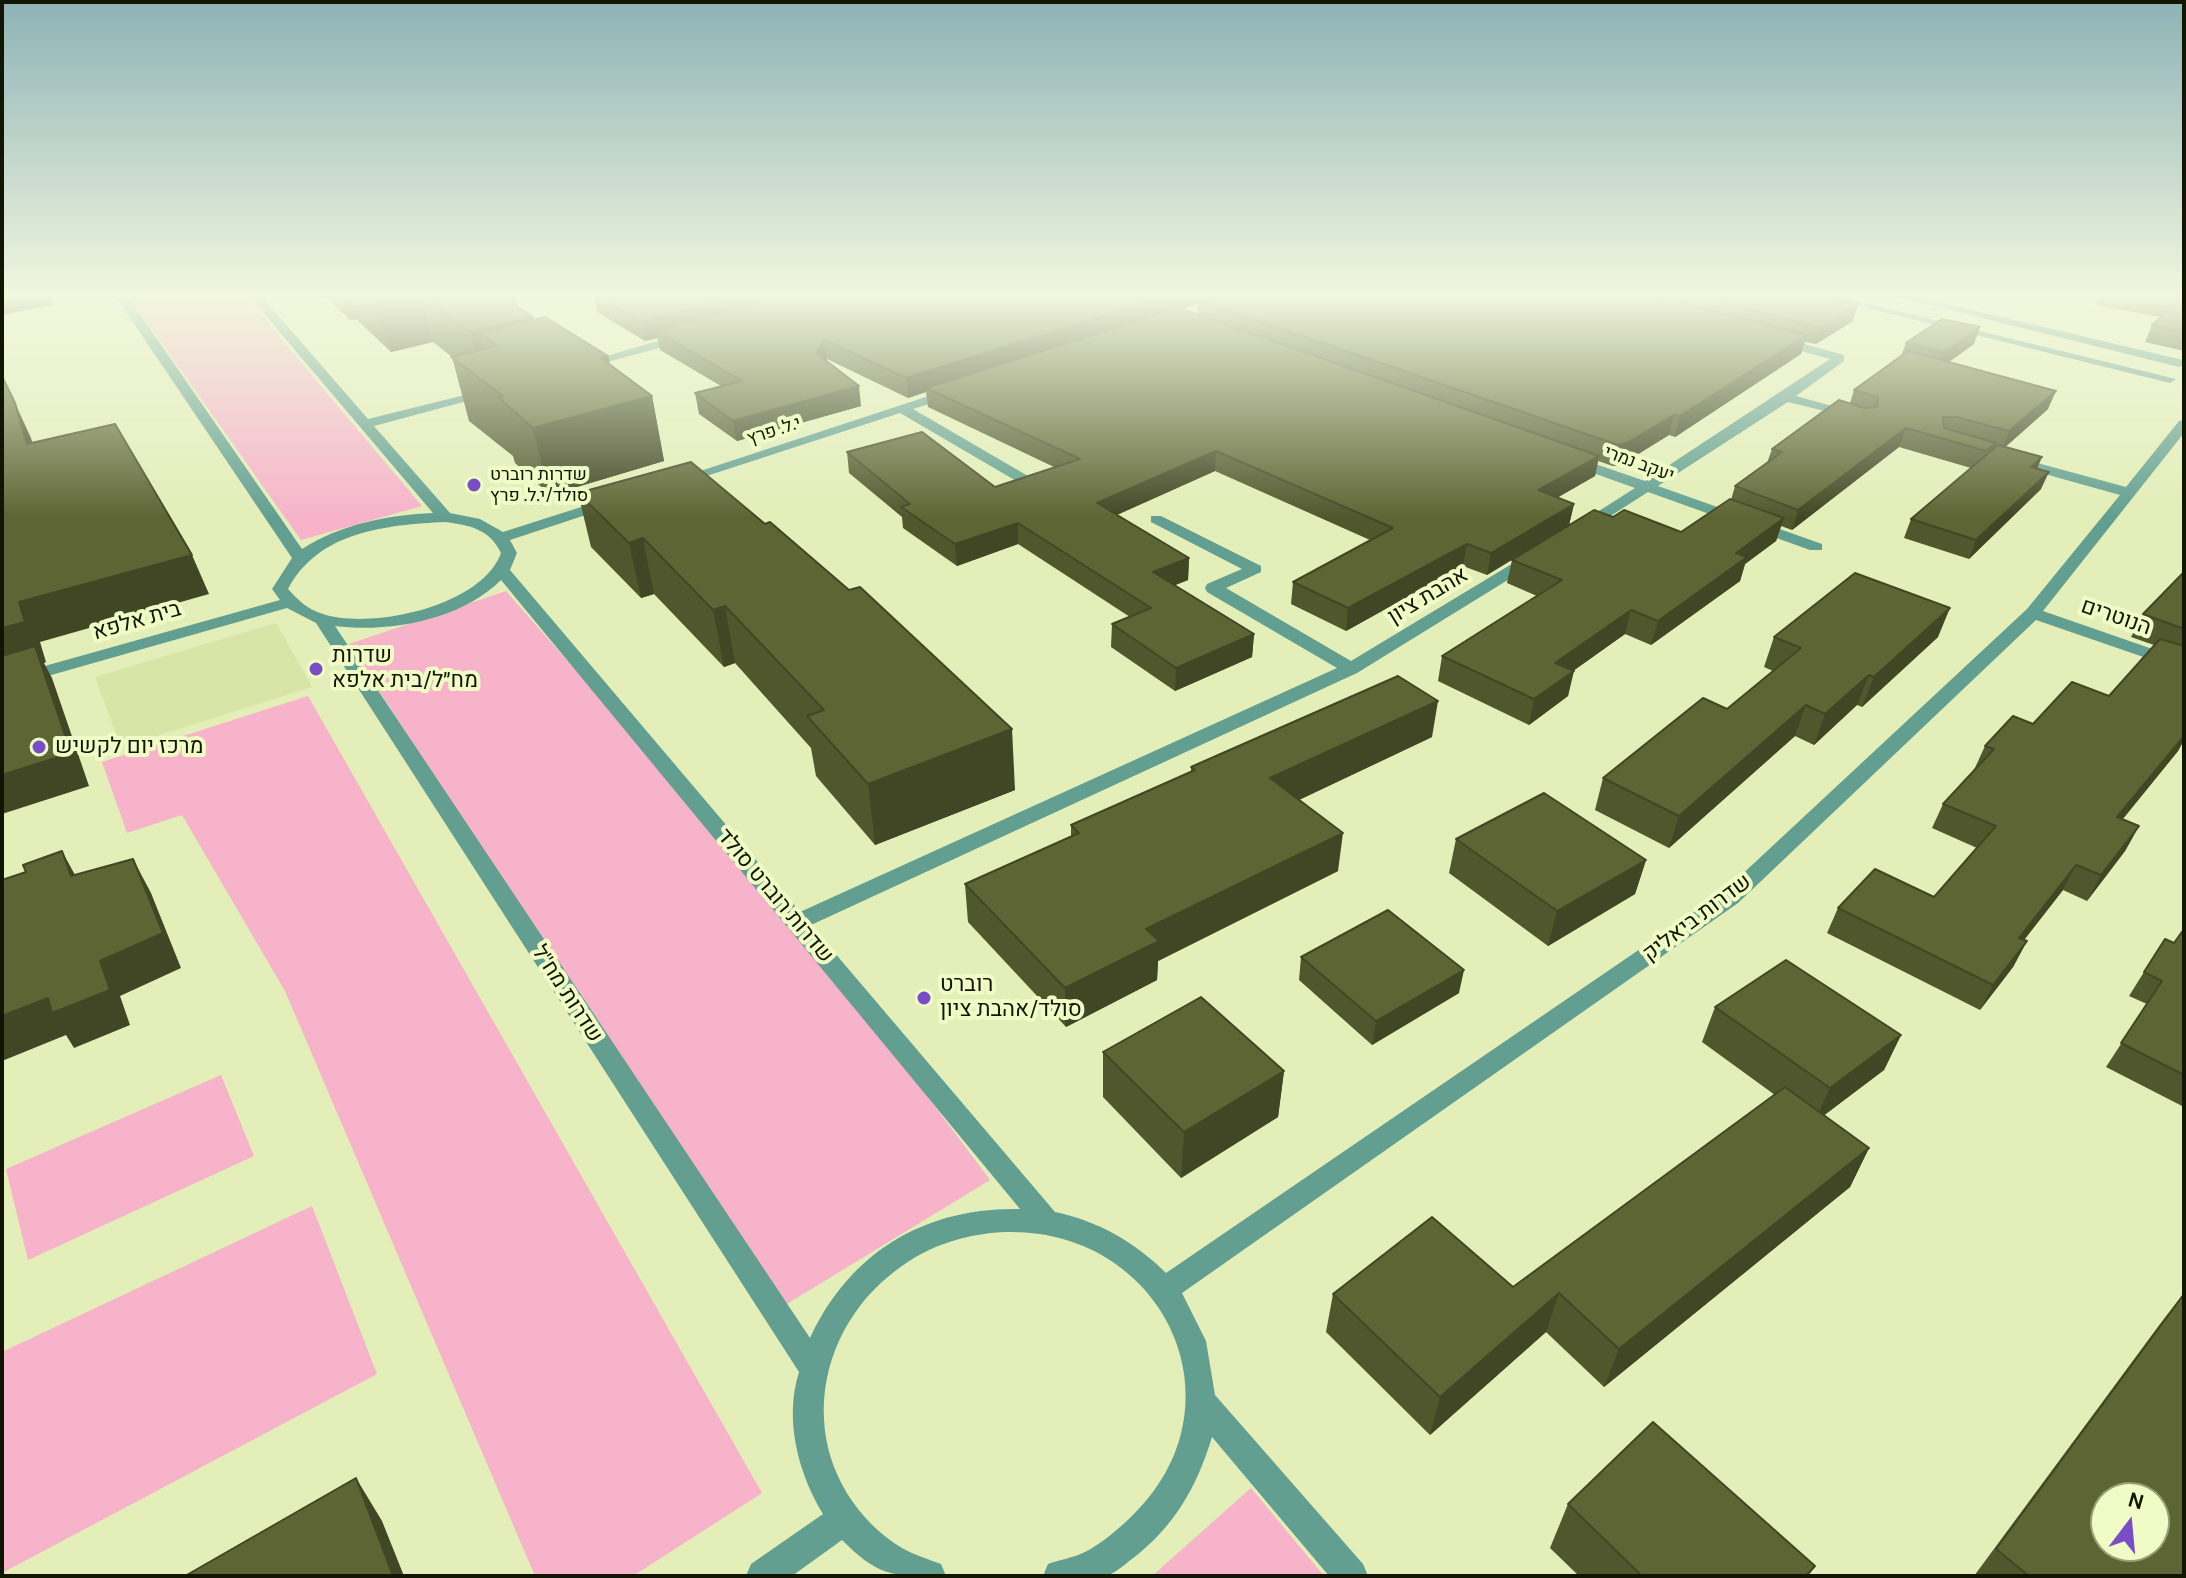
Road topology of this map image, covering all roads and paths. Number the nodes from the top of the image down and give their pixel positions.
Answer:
1 (172, 371) edge
2 (319, 371) edge
3 (1822, 371) edge
4 (2135, 371) edge
5 (2165, 371) edge
6 (2170, 379) junction
7 (2184, 386) edge
8 (503, 387) edge
9 (960, 390) edge
10 (1786, 397) junction
11 (902, 409) junction
12 (1864, 420) edge
13 (365, 424) junction
14 (2184, 424) edge
15 (2000, 457) edge
16 (1564, 458) edge
17 (1023, 479) edge
18 (665, 485) edge
19 (1646, 488) junction
20 (2130, 493) junction
21 (621, 499) edge
22 (445, 517) junction
23 (1156, 519) dead end
24 (503, 537) junction
25 (1816, 547) dead end
26 (300, 558) junction
27 (502, 571) junction
28 (286, 603) junction
29 (2033, 613) junction
30 (322, 620) junction
31 (2184, 666) edge
32 (1351, 669) junction
33 (2, 684) edge
34 (797, 922) junction
35 (1047, 1222) junction
36 (1165, 1289) junction
37 (812, 1367) junction
38 (1203, 1403) junction
39 (844, 1519) junction
40 (763, 1576) edge
41 (929, 1576) edge
42 (1060, 1576) edge
43 (1351, 1576) edge

1 - 26 street
2 - 13 street
3 - 10 street, אהבת ציון
4 - 6 street
5 - 6 street
6 - 7 street
8 - 13 street
9 - 11 street, י.ל. פרץ
10 - 12 street
10 - 19 street, אהבת ציון
11 - 17 street
11 - 18 street, י.ל. פרץ
13 - 22 street
14 - 20 street, שדרות ביאליק
15 - 20 street
16 - 19 street, יעקב נמרי
19 - 25 street, יעקב נמרי
19 - 32 street, אהבת ציון
20 - 29 street, שדרות ביאליק
21 - 24 street
22 - 24 street
22 - 26 street
23 - 32 street
24 - 27 street
26 - 28 street
27 - 30 street
27 - 34 street, שדרות רוברט סולד
28 - 30 street
28 - 33 street, בית אלפא
29 - 31 street, הנוטרים
29 - 36 street, שדרות ביאליק
30 - 37 street, שדרות מח"ל
32 - 34 street, אהבת ציון
34 - 35 street, שדרות רוברט סולד
35 - 36 street
35 - 37 street
36 - 38 street
37 - 39 street
38 - 42 street
38 - 43 street
39 - 40 street
39 - 41 street

